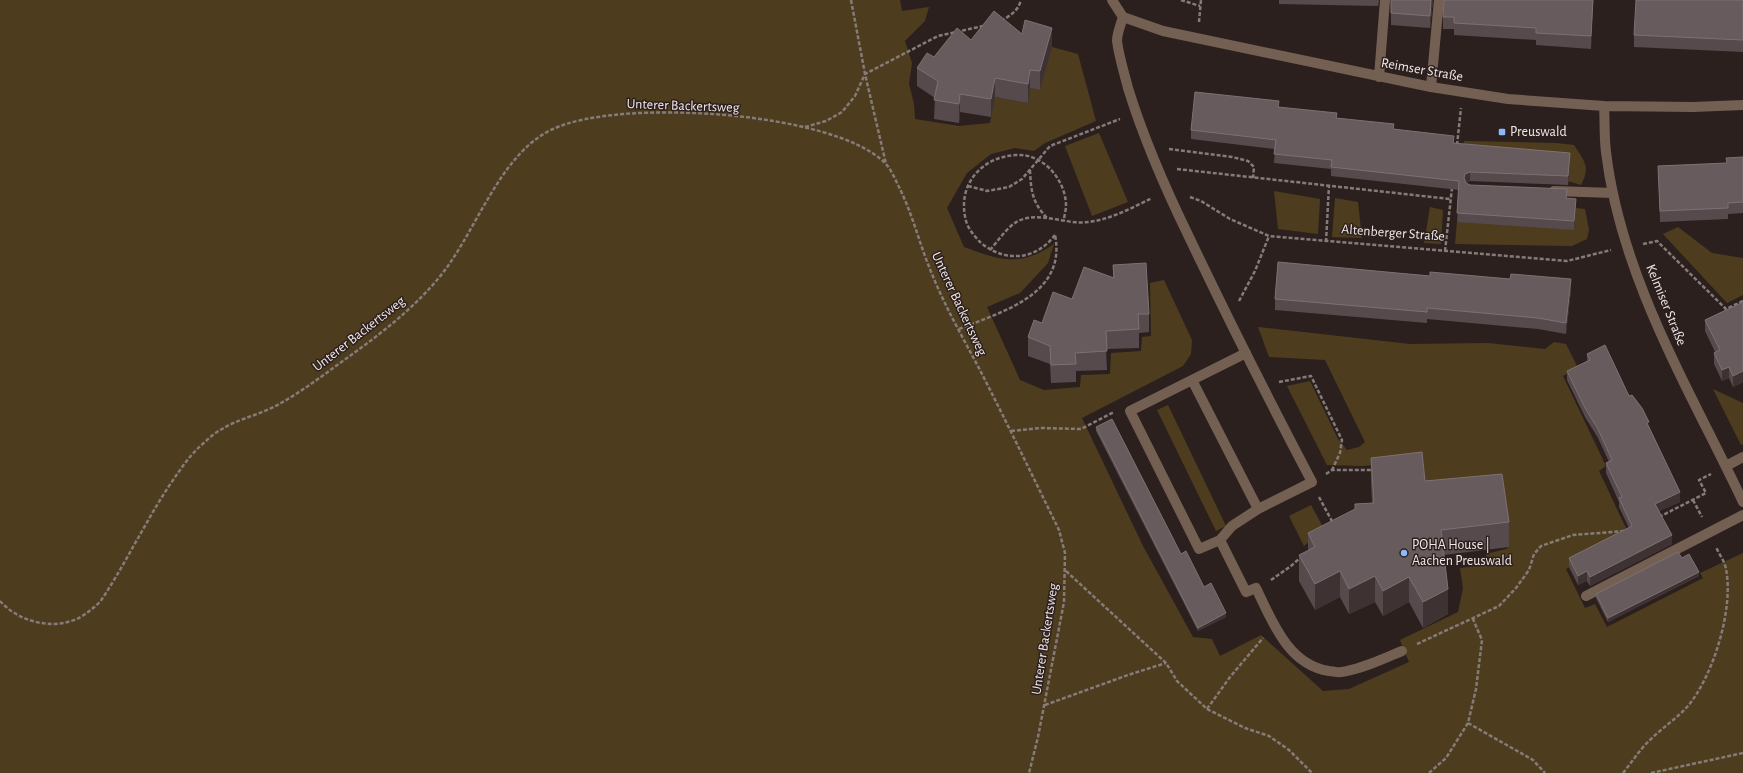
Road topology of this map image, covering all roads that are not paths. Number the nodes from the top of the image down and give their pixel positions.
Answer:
1 (1112, 0) edge
2 (1385, 0) edge
3 (1439, 0) edge
4 (1122, 17) junction
5 (1379, 77) junction
6 (1432, 87) junction
7 (1743, 105) edge
8 (1604, 106) junction
9 (1542, 190) edge
10 (1613, 193) junction
11 (1246, 352) junction
12 (1192, 380) junction
13 (1743, 457) edge
14 (1726, 466) junction
15 (1743, 502) edge
16 (1258, 509) junction
17 (1743, 515) edge
18 (1220, 540) junction
19 (1586, 596) dead end
20 (1402, 651) road end

1 - 4 street
2 - 5 street
3 - 6 street
4 - 5 street, Reimser Straße
4 - 11 street
5 - 6 street, Reimser Straße
6 - 8 street, Reimser Straße
7 - 8 street, Reimser Straße
8 - 10 street, Kelmiser Straße
9 - 10 street
10 - 14 street, Kelmiser Straße
11 - 12 street
11 - 16 street
12 - 16 street
12 - 18 street
13 - 14 street
14 - 15 street, Kelmiser Straße
16 - 18 street
17 - 19 street
18 - 20 street

